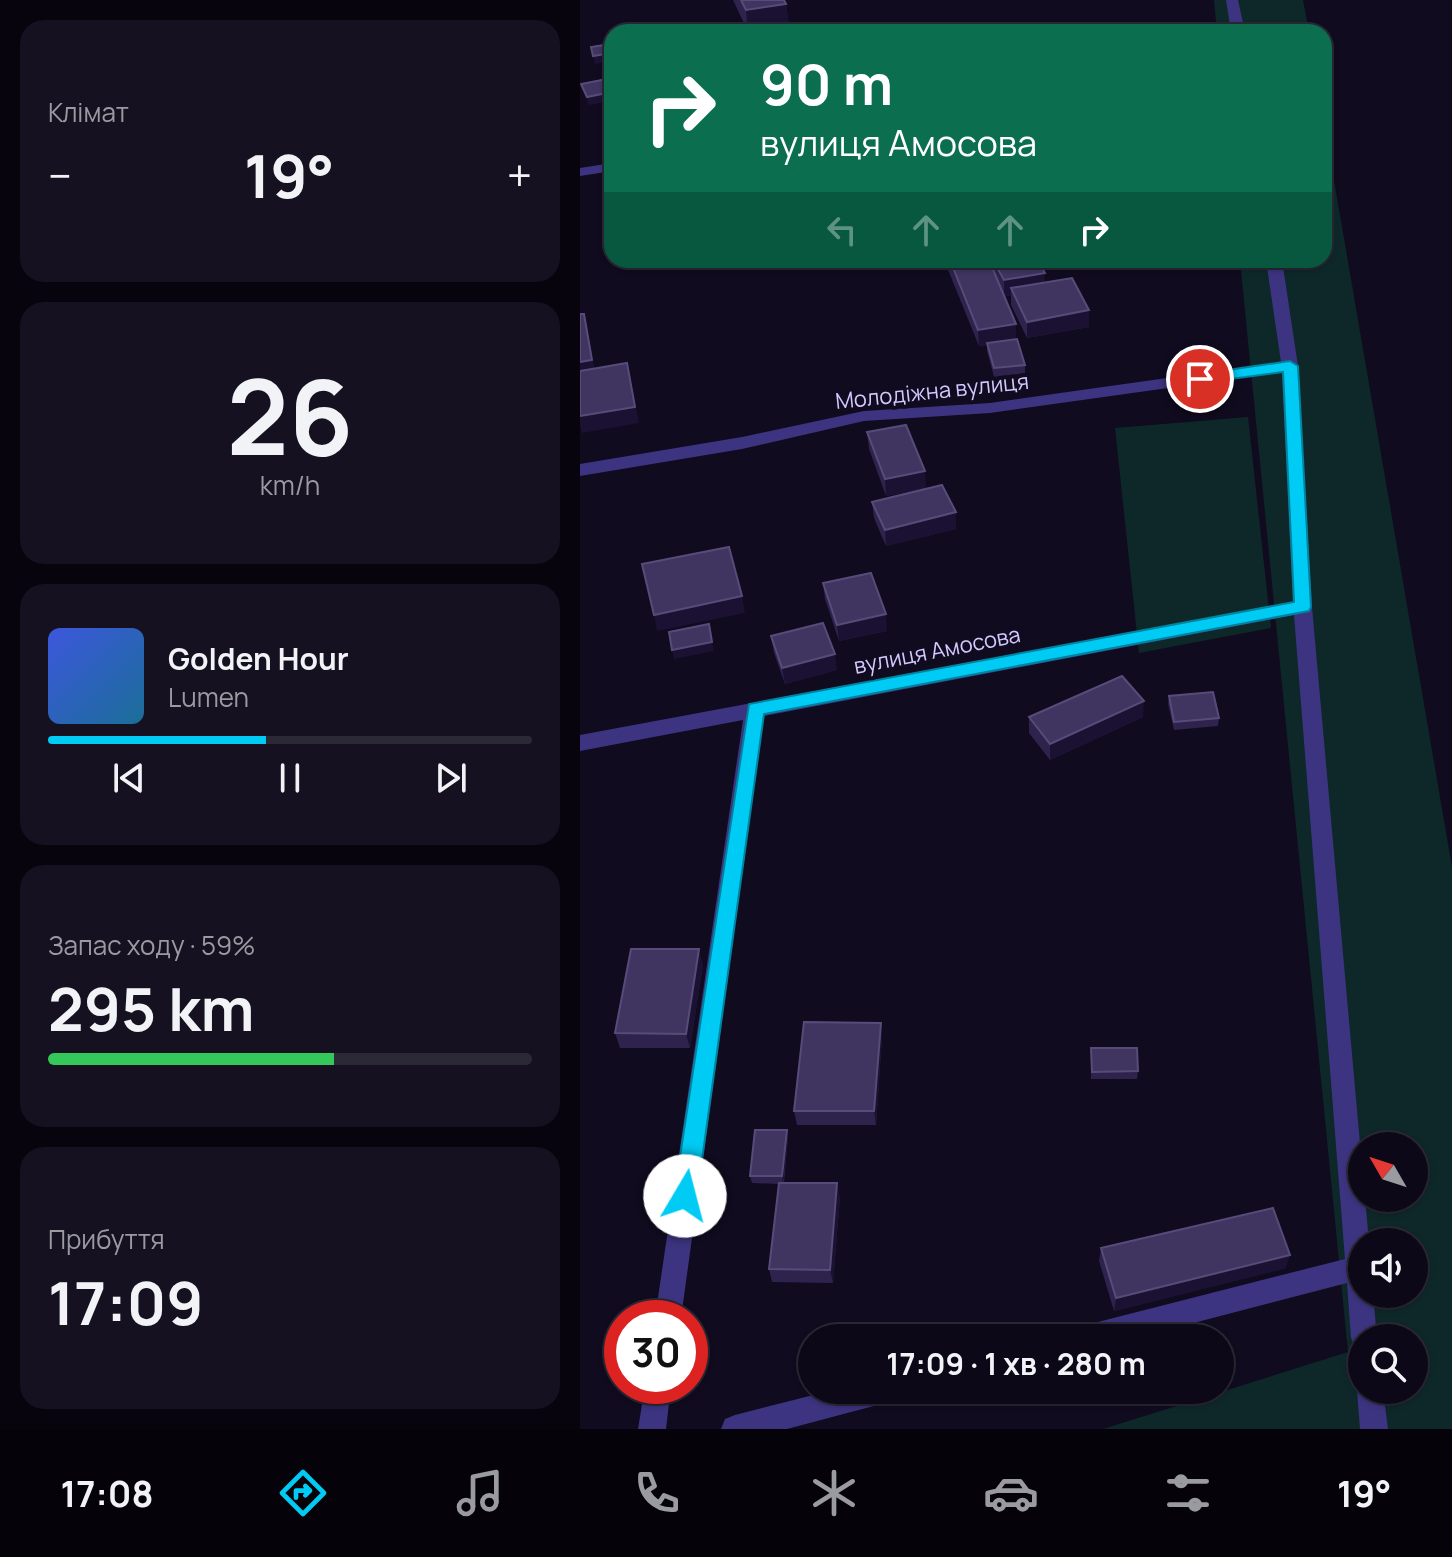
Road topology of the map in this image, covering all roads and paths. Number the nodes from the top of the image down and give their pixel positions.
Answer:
1 (1232, 0) edge
2 (1236, 24) edge
3 (604, 168) edge
4 (580, 172) edge
5 (1275, 268) edge
6 (1290, 366) junction
7 (580, 470) edge
8 (1303, 607) junction
9 (755, 708) junction
10 (580, 743) edge
11 (1354, 1228) edge
12 (1348, 1270) edge
13 (671, 1300) edge
14 (1140, 1324) edge
15 (655, 1404) edge
16 (831, 1404) edge
17 (1371, 1404) edge
18 (652, 1429) edge
19 (735, 1429) edge
20 (1374, 1429) edge

1 - 2 street
3 - 4 street
5 - 6 street
6 - 7 street, Молодіжна вулиця
6 - 8 street
8 - 9 street, вулиця Амосова
8 - 11 street
9 - 10 street, вулиця Амосова
9 - 13 street
12 - 14 street
15 - 18 street
16 - 19 street
17 - 20 street

